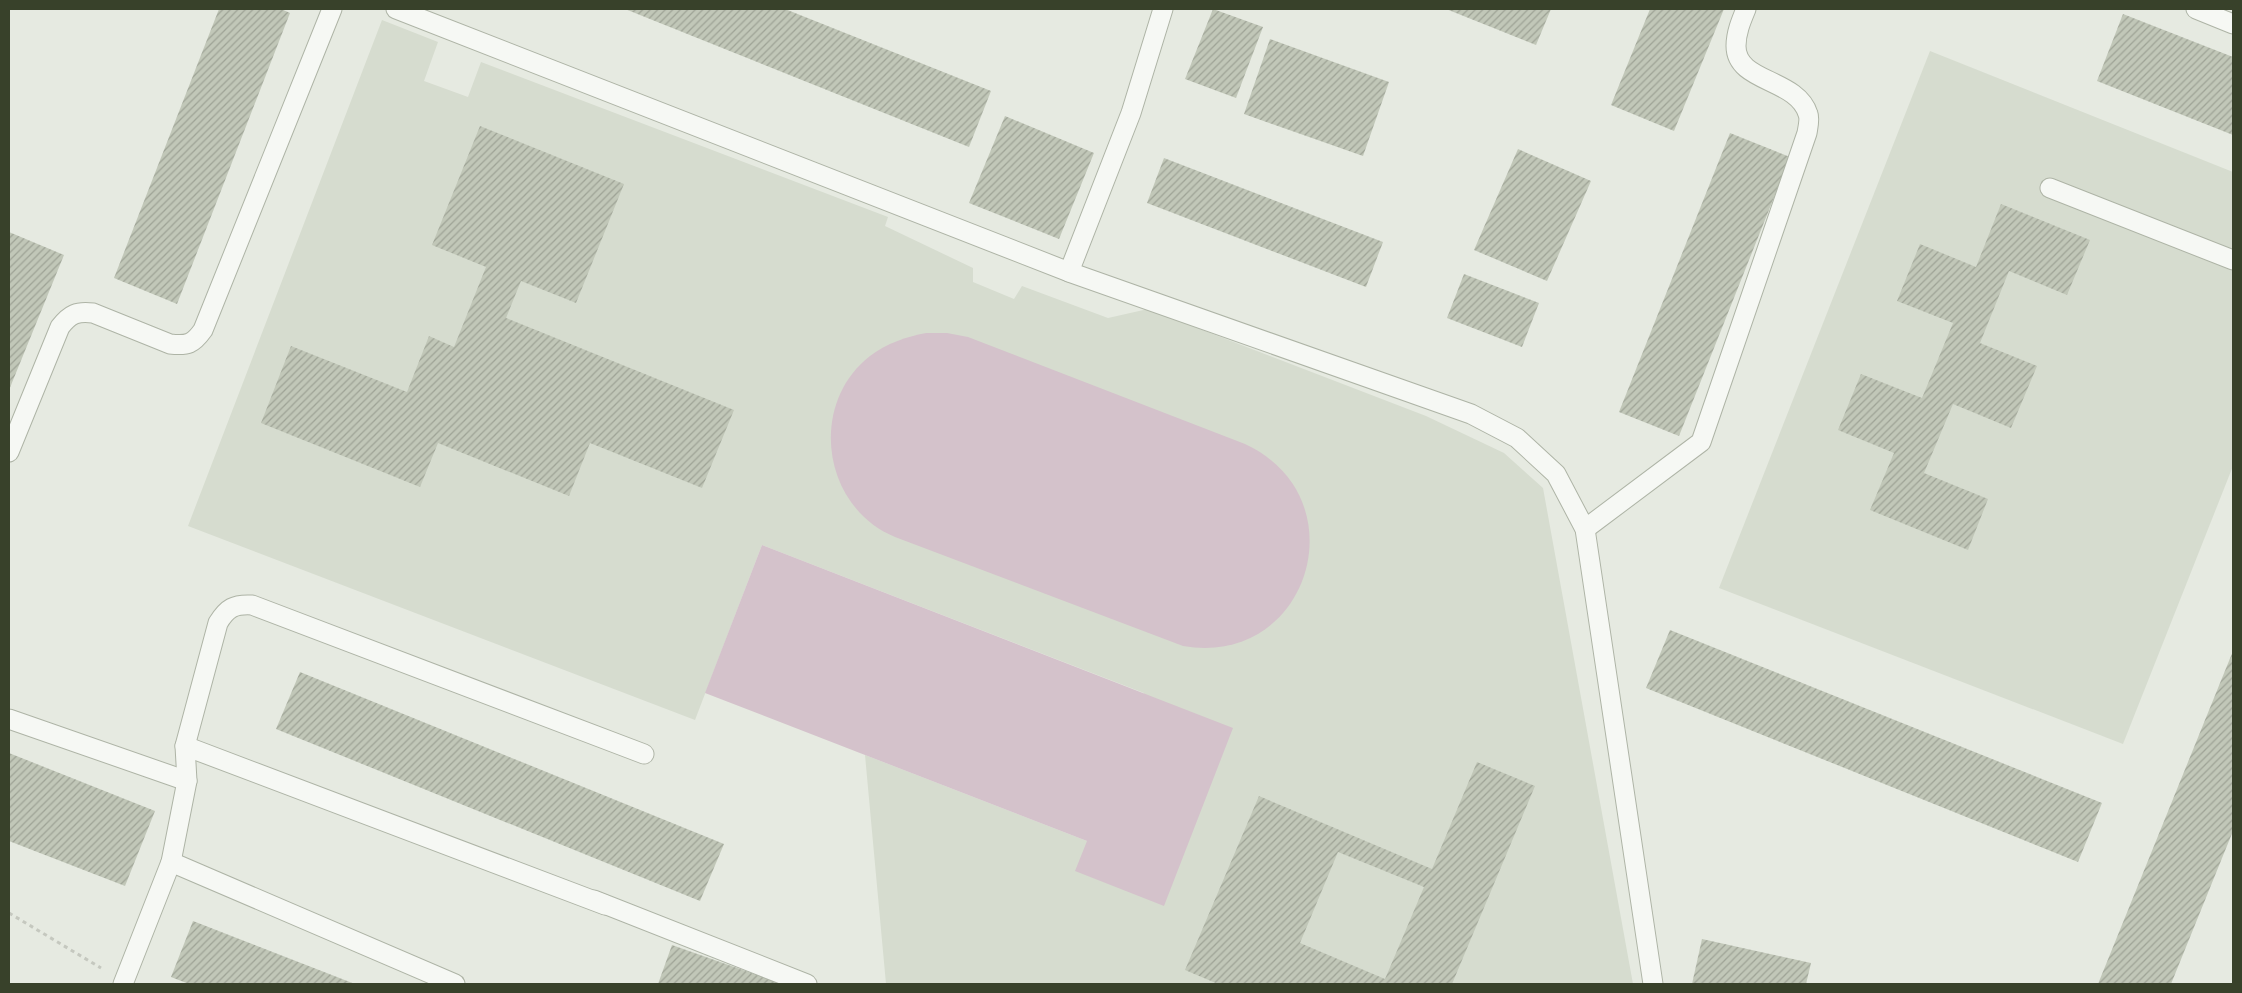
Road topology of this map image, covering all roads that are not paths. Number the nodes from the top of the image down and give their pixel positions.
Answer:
1 (332, 9) edge
2 (396, 9) edge
3 (1163, 9) edge
4 (1746, 9) edge
5 (2196, 9) edge
6 (2233, 24) edge
7 (2050, 188) dead end
8 (2233, 260) edge
9 (1069, 272) junction
10 (9, 452) edge
11 (1585, 529) junction
12 (9, 719) edge
13 (185, 746) junction
14 (644, 754) dead end
15 (187, 781) junction
16 (171, 862) junction
17 (572, 892) junction
18 (606, 905) dead end
19 (124, 983) edge
20 (455, 984) edge
21 (807, 984) edge
22 (1653, 984) edge

1 - 10 lane
2 - 9 lane
3 - 9 lane
4 - 11 lane
5 - 6 lane
7 - 8 lane
9 - 11 lane
11 - 22 lane
12 - 15 lane
13 - 14 lane
13 - 15 lane
13 - 17 lane
15 - 16 lane
16 - 19 lane
16 - 20 lane
17 - 18 lane
17 - 21 lane

